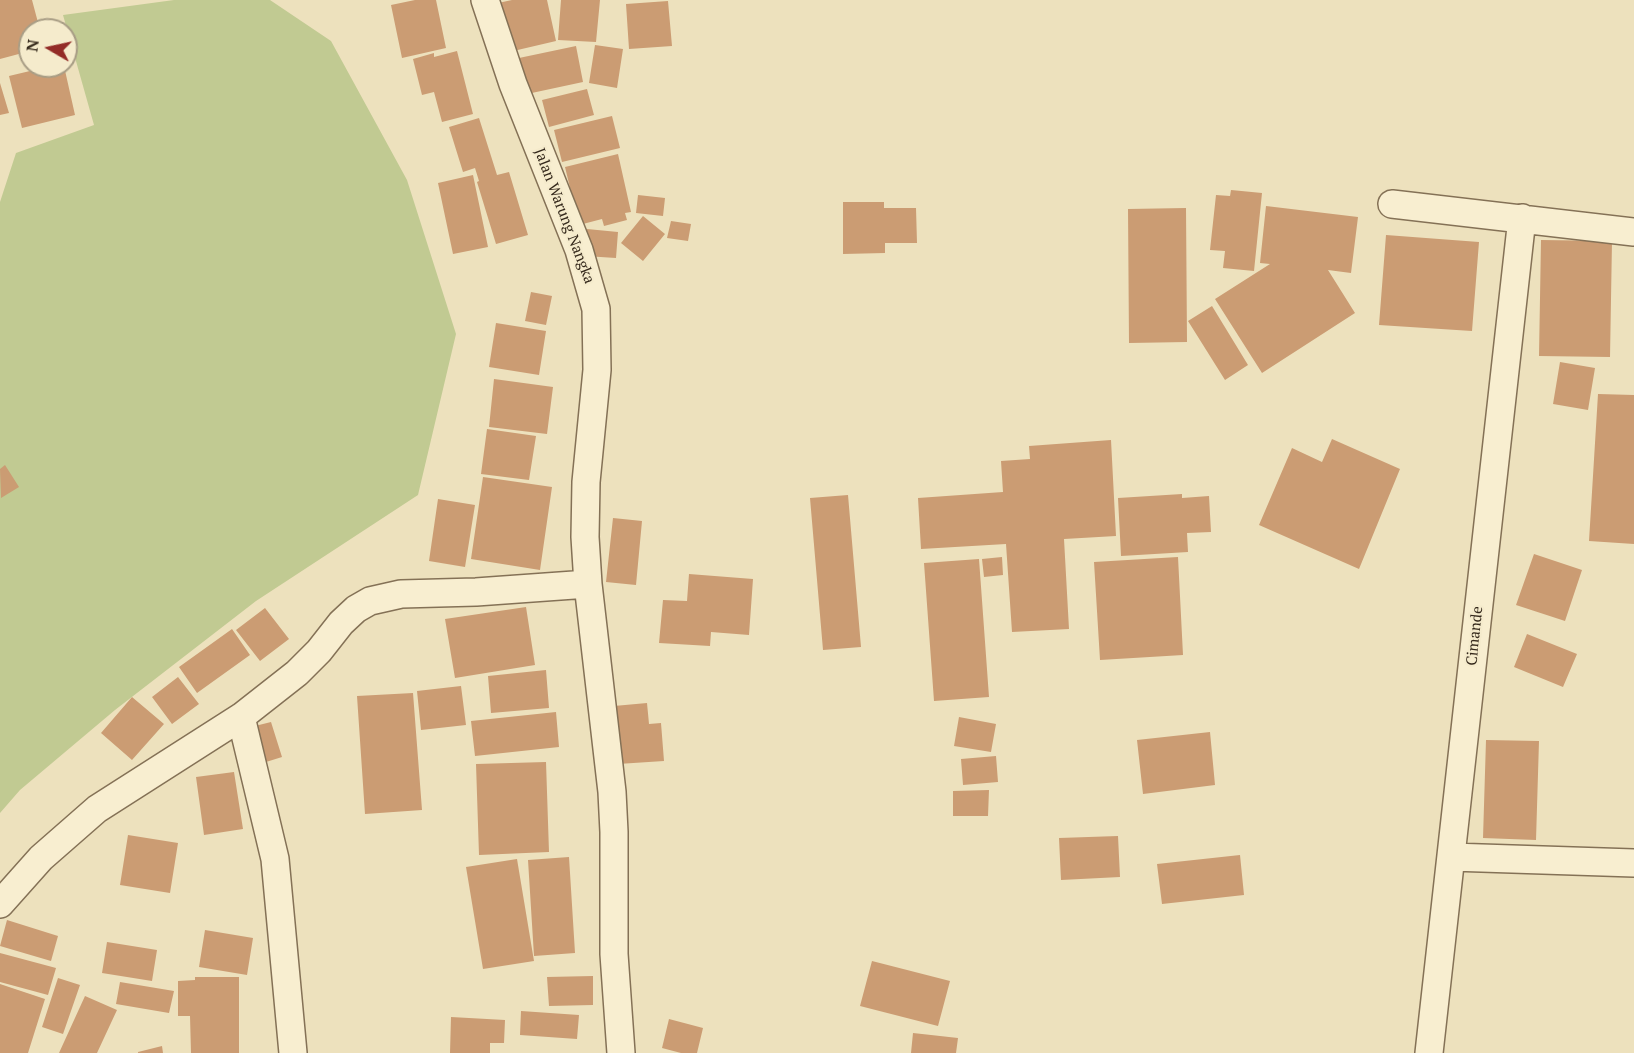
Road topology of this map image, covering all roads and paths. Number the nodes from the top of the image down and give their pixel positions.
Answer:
1 (485, 0) edge
2 (1392, 204) dead end
3 (1522, 218) junction
4 (1634, 232) edge
5 (588, 584) junction
6 (241, 717) junction
7 (1451, 857) junction
8 (1634, 863) edge
9 (0, 904) edge
10 (293, 1053) edge
11 (621, 1053) edge
12 (1429, 1053) edge

1 - 5 street, Jalan Warung Nangka
2 - 3 street
3 - 4 street
3 - 7 street, Cimande
5 - 6 street
5 - 11 street, Jalan Warung Nangka
6 - 9 street
6 - 10 street
7 - 8 street
7 - 12 street, Cimande

